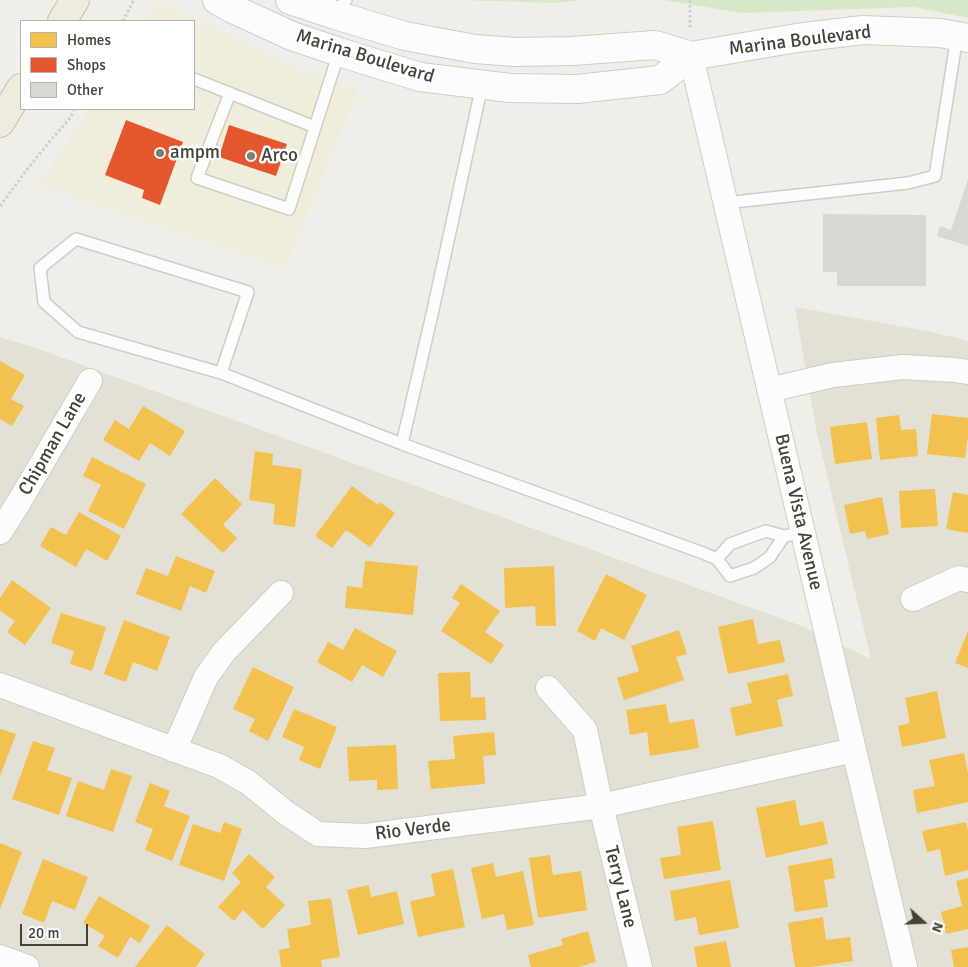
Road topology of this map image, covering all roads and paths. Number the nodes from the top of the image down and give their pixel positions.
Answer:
1 (75, 0) edge
2 (134, 0) edge
3 (217, 0) edge
4 (290, 0) edge
5 (341, 8) edge
6 (63, 20) edge
7 (124, 20) edge
8 (405, 36) junction
9 (962, 37) edge
10 (339, 52) junction
11 (691, 56) junction
12 (195, 79) edge
13 (482, 85) junction
14 (20, 90) edge
15 (230, 93) junction
16 (74, 110) edge
17 (0, 123) edge
18 (315, 127) junction
19 (725, 203) junction
20 (0, 206) edge
21 (968, 372) edge
22 (221, 374) junction
23 (90, 381) dead end
24 (769, 390) junction
25 (402, 444) junction
26 (0, 532) edge
27 (793, 534) junction
28 (717, 559) junction
29 (968, 580) edge
30 (281, 593) dead end
31 (913, 599) dead end
32 (0, 685) edge
33 (548, 688) dead end
34 (174, 750) junction
35 (854, 750) junction
36 (601, 806) junction
37 (0, 957) edge
38 (27, 967) edge
39 (640, 967) edge
40 (905, 967) edge

1 - 6 highway
2 - 7 path
3 - 10 street, Marina Boulevard
4 - 5 street, Marina Boulevard
5 - 8 street, Marina Boulevard
8 - 10 street
8 - 11 street, Marina Boulevard
9 - 11 street, Marina Boulevard
9 - 19 lane
10 - 13 street, Marina Boulevard
10 - 18 lane
11 - 13 street, Marina Boulevard
11 - 19 street, Buena Vista Avenue
12 - 15 lane
13 - 25 lane
14 - 17 highway
15 - 18 lane
15 - 18 lane
16 - 20 path
19 - 24 street, Buena Vista Avenue
21 - 24 street
22 - 22 lane
22 - 25 lane
23 - 26 street, Chipman Lane
24 - 27 street, Buena Vista Avenue
25 - 28 lane
27 - 28 lane
27 - 28 lane
27 - 35 street, Buena Vista Avenue
29 - 31 street
30 - 34 street
32 - 34 street, Rio Verde
33 - 36 street, Terry Lane
34 - 36 street, Rio Verde
35 - 36 street, Rio Verde
35 - 40 street, Buena Vista Avenue
36 - 39 street, Terry Lane
37 - 38 street

